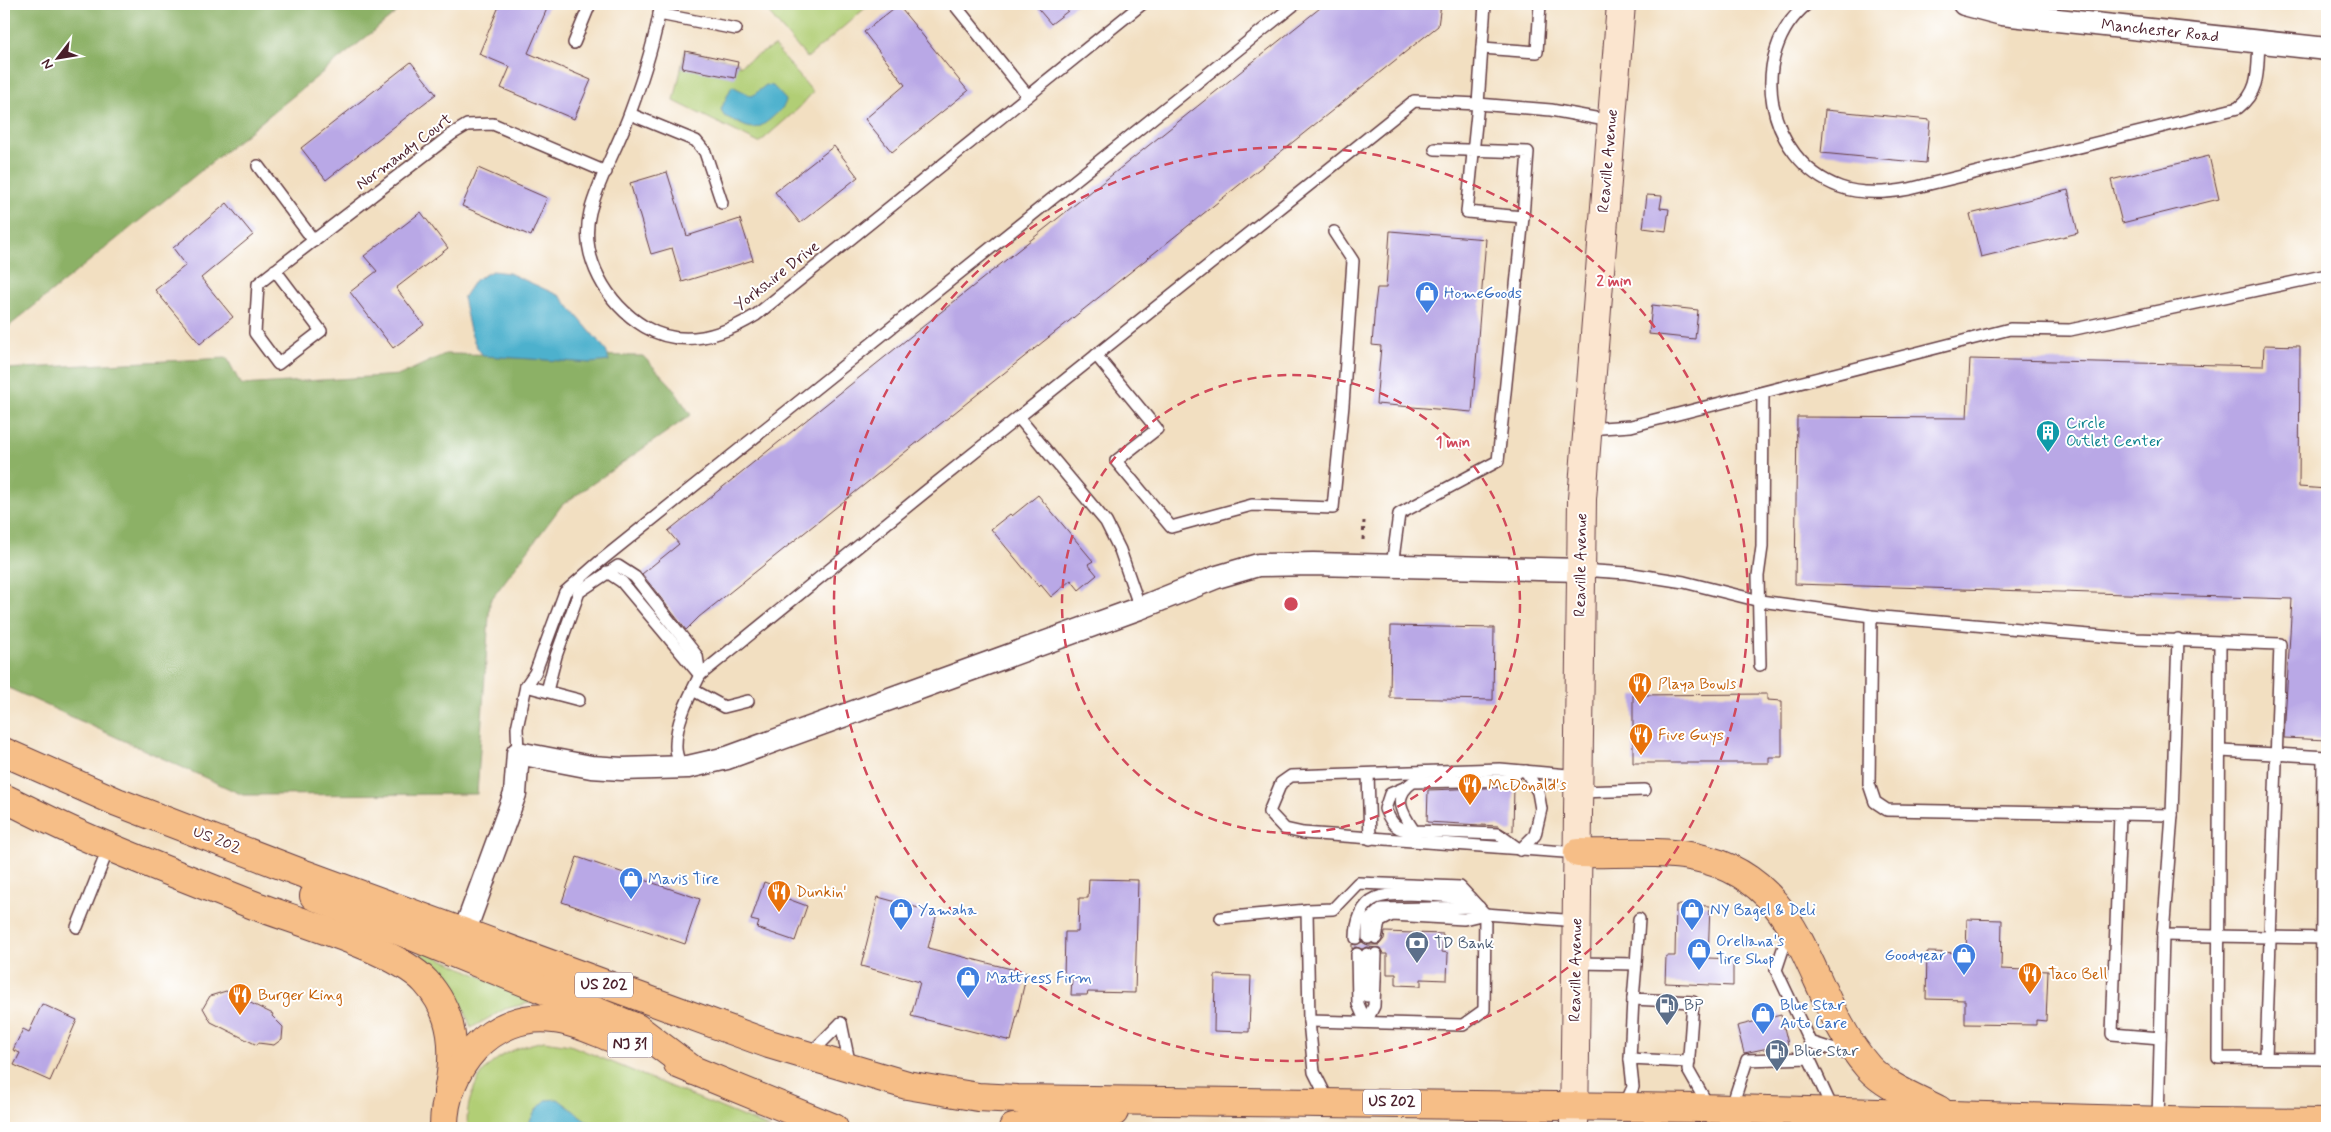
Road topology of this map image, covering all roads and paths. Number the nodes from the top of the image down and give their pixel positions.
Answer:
1 (590, 4) edge
2 (954, 4) edge
3 (1142, 4) edge
4 (1295, 4) edge
5 (1485, 4) edge
6 (1540, 4) edge
7 (1807, 4) edge
8 (1964, 4) edge
9 (1620, 8) edge
10 (660, 9) edge
11 (736, 29) dead end
12 (2259, 42) junction
13 (574, 43) dead end
14 (1482, 48) junction
15 (2327, 49) edge
16 (1028, 96) junction
17 (1478, 104) junction
18 (630, 114) junction
19 (1611, 121) junction
20 (1435, 149) dead end
21 (1474, 150) junction
22 (258, 166) dead end
23 (606, 172) junction
24 (722, 203) dead end
25 (1523, 217) junction
26 (1334, 232) dead end
27 (314, 241) junction
28 (275, 270) junction
29 (2327, 275) edge
30 (1096, 355) junction
31 (1763, 393) junction
32 (1019, 418) junction
33 (1587, 430) junction
34 (1364, 521) dead end
35 (1363, 540) dead end
36 (1392, 566) junction
37 (1581, 570) junction
38 (1760, 601) junction
39 (1140, 608) junction
40 (1871, 616) junction
41 (2178, 639) junction
42 (2220, 643) junction
43 (1760, 665) dead end
44 (700, 675) junction
45 (526, 686) junction
46 (693, 690) junction
47 (547, 691) junction
48 (579, 700) dead end
49 (748, 701) dead end
50 (2220, 751) junction
51 (518, 753) junction
52 (2275, 754) junction
53 (13, 757) edge
54 (2325, 757) edge
55 (681, 768) junction
56 (1522, 771) junction
57 (1368, 774) junction
58 (1578, 784) junction
59 (1404, 788) junction
60 (1644, 790) dead end
61 (4, 798) edge
62 (2120, 814) junction
63 (2172, 815) junction
64 (1414, 831) junction
65 (1370, 839) junction
66 (109, 846) junction
67 (1520, 850) junction
68 (1578, 852) junction
69 (1470, 898) junction
70 (1307, 910) junction
71 (1482, 911) junction
72 (1221, 918) dead end
73 (1639, 919) dead end
74 (1577, 921) junction
75 (1792, 924) junction
76 (76, 927) dead end
77 (464, 933) junction
78 (2163, 935) junction
79 (2220, 936) junction
80 (2270, 937) junction
81 (2325, 938) edge
82 (1576, 963) junction
83 (1636, 964) junction
84 (1633, 999) junction
85 (1309, 1021) junction
86 (1366, 1022) junction
87 (2160, 1038) junction
88 (1810, 1042) junction
89 (807, 1057) junction
90 (1809, 1058) junction
91 (2266, 1058) junction
92 (1630, 1059) junction
93 (1862, 1059) junction
94 (2324, 1059) edge
95 (1689, 1062) junction
96 (851, 1070) junction
97 (694, 1071) junction
98 (448, 1092) junction
99 (1210, 1101) junction
100 (1330, 1103) junction
101 (1624, 1107) junction
102 (1721, 1108) junction
103 (1834, 1112) junction
104 (1947, 1114) junction
105 (1575, 1117) edge
106 (2158, 1120) junction
107 (2327, 1123) edge
108 (444, 1128) edge
109 (834, 1128) edge
110 (1013, 1128) edge

1 - 13 lane
2 - 16 lane
3 - 16 lane, Yorkshire Drive
4 - 45 lane
5 - 14 lane
6 - 14 lane
7 - 12 lane
8 - 12 street, Manchester Road
9 - 19 street, Reaville Avenue
10 - 11 lane
10 - 18 lane, Yorkshire Drive
12 - 15 street, Manchester Road
14 - 17 lane
16 - 23 lane, Yorkshire Drive
17 - 19 lane
17 - 21 lane
17 - 30 lane
18 - 23 lane, Yorkshire Drive
18 - 24 lane
19 - 33 street, Reaville Avenue
20 - 21 lane
21 - 25 lane
21 - 25 lane
22 - 27 lane
23 - 27 lane, Normandy Court
25 - 36 lane
26 - 30 lane
27 - 28 lane, Normandy Court
28 - 28 lane, Normandy Court
29 - 31 lane
30 - 32 lane
31 - 33 lane
31 - 38 lane
32 - 39 lane
32 - 44 lane
33 - 37 street, Reaville Avenue
34 - 35 path
36 - 37 street
36 - 39 street
37 - 38 lane
37 - 58 street, Reaville Avenue
38 - 40 lane
38 - 43 lane
39 - 55 street
40 - 41 lane
40 - 62 lane
41 - 42 lane
41 - 63 lane
42 - 50 lane
42 - 52 lane
44 - 46 lane
44 - 47 lane
45 - 47 lane
45 - 51 lane
46 - 49 lane
46 - 55 lane
47 - 48 lane
50 - 52 lane
50 - 79 lane
51 - 55 street
51 - 77 street
52 - 54 lane
52 - 80 lane
53 - 77 highway, US 202 / US 202
53 - 97 highway
54 - 81 lane
56 - 57 lane
56 - 58 lane
56 - 59 lane
56 - 67 lane
57 - 65 lane
57 - 65 lane
58 - 60 lane
58 - 68 street, Reaville Avenue
59 - 64 lane
59 - 64 lane
61 - 66 highway
62 - 63 lane
62 - 87 lane
63 - 78 lane
64 - 67 lane
65 - 67 lane
66 - 76 lane
66 - 98 highway
67 - 68 lane
68 - 74 street, Reaville Avenue
68 - 75 highway
69 - 70 lane
69 - 71 lane
69 - 71 lane
70 - 72 lane
70 - 85 lane
71 - 74 lane
71 - 86 lane
73 - 83 lane
74 - 82 street, Reaville Avenue
75 - 88 lane
75 - 93 highway
77 - 89 highway, US 202 / US 202
78 - 79 lane
78 - 87 lane
79 - 80 lane
79 - 91 lane
80 - 81 lane
80 - 91 lane
81 - 94 lane
82 - 83 lane
82 - 105 street, Reaville Avenue
83 - 84 lane
84 - 92 lane
84 - 95 lane
85 - 86 lane
85 - 100 lane
86 - 86 lane
87 - 106 lane
88 - 90 lane
88 - 93 lane
89 - 96 highway, US 202 / US 202
89 - 96 lane
90 - 102 lane
90 - 103 lane
91 - 94 lane
92 - 95 lane
92 - 101 lane
93 - 104 highway
95 - 102 lane
96 - 99 highway, US 202 / US 202
97 - 98 highway, NJ 31
97 - 109 highway, NJ 31
98 - 108 highway
99 - 100 highway, US 202 / US 202
99 - 110 highway
100 - 105 highway, US 202 / US 202
101 - 102 highway, US 202
101 - 105 highway, US 202
102 - 103 highway, US 202
103 - 104 highway, US 202
104 - 106 highway, US 202
106 - 107 highway, US 202

